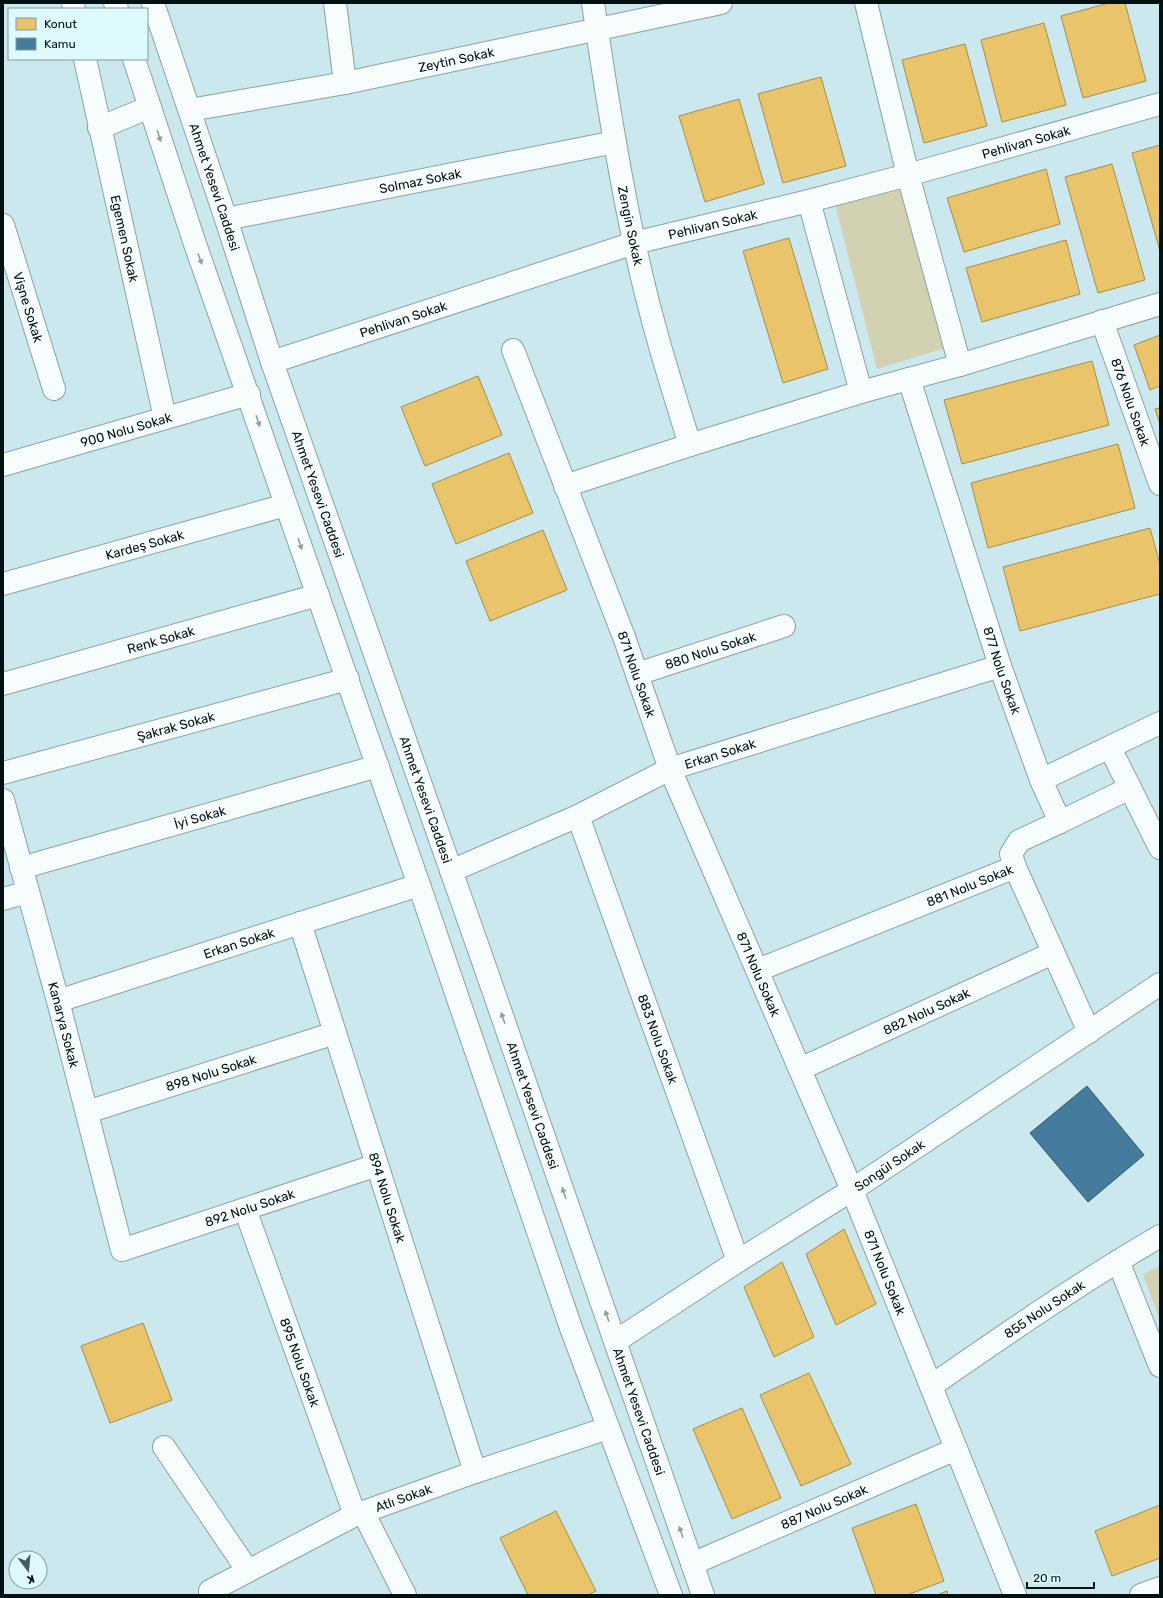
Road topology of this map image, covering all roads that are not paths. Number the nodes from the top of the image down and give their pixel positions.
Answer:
1 (153, 3) edge
2 (335, 3) edge
3 (593, 3) edge
4 (722, 3) edge
5 (866, 3) edge
6 (597, 29) junction
7 (85, 60) edge
8 (134, 60) edge
9 (345, 83) junction
10 (1160, 104) edge
11 (150, 107) junction
12 (190, 110) junction
13 (100, 128) junction
14 (615, 142) junction
15 (908, 175) junction
16 (809, 201) junction
17 (226, 219) junction
18 (3, 225) edge
19 (634, 243) junction
20 (1160, 304) edge
21 (1102, 321) junction
22 (513, 350) dead end
23 (272, 362) junction
24 (960, 365) junction
25 (909, 378) junction
26 (54, 389) dead end
27 (861, 392) junction
28 (249, 394) junction
29 (165, 418) junction
30 (690, 445) junction
31 (3, 465) edge
32 (1160, 484) edge
33 (565, 486) junction
34 (286, 505) junction
35 (3, 584) edge
36 (318, 595) junction
37 (784, 626) dead end
38 (1000, 666) junction
39 (637, 674) junction
40 (348, 679) junction
41 (3, 684) edge
42 (1160, 723) edge
43 (1110, 748) junction
44 (378, 766) junction
45 (670, 769) junction
46 (3, 773) edge
47 (1041, 780) junction
48 (1130, 788) junction
49 (3, 800) edge
50 (578, 816) junction
51 (1060, 822) junction
52 (1160, 848) edge
53 (1015, 867) junction
54 (21, 868) junction
55 (451, 871) junction
56 (419, 885) junction
57 (28, 892) junction
58 (3, 899) edge
59 (300, 923) junction
60 (1053, 953) junction
61 (758, 970) junction
62 (1160, 984) edge
63 (58, 1001) junction
64 (1088, 1032) junction
65 (335, 1033) junction
66 (800, 1069) junction
67 (87, 1112) junction
68 (377, 1165) junction
69 (852, 1190) junction
70 (245, 1209) junction
71 (1160, 1236) edge
72 (122, 1250) joint
73 (738, 1261) junction
74 (1118, 1261) junction
75 (616, 1341) junction
76 (1160, 1366) edge
77 (931, 1386) junction
78 (608, 1428) junction
79 (164, 1447) dead end
80 (956, 1449) junction
81 (475, 1472) junction
82 (359, 1514) junction
83 (692, 1564) junction
84 (248, 1571) junction
85 (1160, 1588) edge
86 (210, 1591) dead end
87 (405, 1595) edge
88 (671, 1595) edge
89 (703, 1595) edge
90 (1015, 1595) edge
91 (1141, 1595) edge

1 - 12 street, Ahmet Yesevi Caddesi
2 - 9 street
3 - 6 street, Zengin Sokak
4 - 6 street, Zeytin Sokak
5 - 15 street
6 - 9 street, Zeytin Sokak
6 - 14 street, Zengin Sokak
7 - 13 street, Egemen Sokak
8 - 11 street
9 - 12 street, Zeytin Sokak
10 - 15 street, Pehlivan Sokak
11 - 13 street
11 -> 28 street
12 - 17 street, Ahmet Yesevi Caddesi
13 - 29 street, Egemen Sokak
14 - 17 street, Solmaz Sokak
14 - 19 street, Zengin Sokak
15 - 16 street, Pehlivan Sokak
15 - 24 street
16 - 19 street, Pehlivan Sokak
16 - 27 street
17 - 23 street, Ahmet Yesevi Caddesi
18 - 26 street, Vişne Sokak
19 - 23 street, Pehlivan Sokak
19 - 30 street, Zengin Sokak
20 - 21 street
21 - 24 street
21 - 32 street, 876 Nolu Sokak
22 - 33 street, 871 Nolu Sokak
23 - 55 street, Ahmet Yesevi Caddesi
24 - 25 street
25 - 27 street
25 - 38 street, 877 Nolu Sokak
27 - 30 street
28 - 29 street, 900 Nolu Sokak
28 -> 34 street
29 - 31 street, 900 Nolu Sokak
30 - 33 street
33 - 39 street, 871 Nolu Sokak
34 - 35 street, Kardeş Sokak
34 -> 36 street
36 - 40 street
36 - 41 street, Renk Sokak
37 - 39 street, 880 Nolu Sokak
38 - 45 street, Erkan Sokak
38 - 47 street, 877 Nolu Sokak
39 - 45 street, 871 Nolu Sokak
40 - 44 street
40 - 46 street, Şakrak Sokak
42 - 43 street
43 - 47 street
43 - 48 street
44 - 54 street, İyi Sokak
44 - 56 street
45 - 50 street, Erkan Sokak
45 - 61 street, 871 Nolu Sokak
47 - 51 street, 877 Nolu Sokak
48 - 51 street
48 - 52 street
49 - 54 street, Kanarya Sokak
50 - 55 street, Erkan Sokak
50 - 73 street, 883 Nolu Sokak
51 - 53 street
53 - 60 street, 881 Nolu Sokak
53 - 61 street, 881 Nolu Sokak
54 - 57 street, Kanarya Sokak
75 -> 55 street, Ahmet Yesevi Caddesi
56 - 59 street, Erkan Sokak
56 - 78 street
57 - 58 street
57 - 63 street, Kanarya Sokak
59 - 63 street, Erkan Sokak
59 - 65 street, 894 Nolu Sokak
60 - 64 street, 881 Nolu Sokak
60 - 66 street, 882 Nolu Sokak
61 - 66 street, 871 Nolu Sokak
62 - 64 street, Songül Sokak
63 - 67 street, Kanarya Sokak
64 - 69 street, Songül Sokak
65 - 67 street, 898 Nolu Sokak
65 - 68 street, 894 Nolu Sokak
66 - 69 street, 871 Nolu Sokak
67 - 72 street, Kanarya Sokak
68 - 70 street, 892 Nolu Sokak
68 - 81 street, 894 Nolu Sokak
69 - 73 street, Songül Sokak
69 - 77 street, 871 Nolu Sokak
70 - 72 street, 892 Nolu Sokak
70 - 82 street, 895 Nolu Sokak
71 - 74 street, 855 Nolu Sokak
73 - 75 street, Songül Sokak
74 - 76 street
74 - 77 street, 855 Nolu Sokak
83 -> 75 street, Ahmet Yesevi Caddesi
77 - 80 street, 871 Nolu Sokak
78 - 81 street, Atlı Sokak
78 - 88 street
79 - 84 street
80 - 83 street, 887 Nolu Sokak
80 - 90 street, 871 Nolu Sokak
81 - 82 street, Atlı Sokak
82 - 84 street, Atlı Sokak
82 - 87 street, 895 Nolu Sokak
83 - 89 street, Ahmet Yesevi Caddesi
84 - 86 street, Atlı Sokak
85 - 91 street

